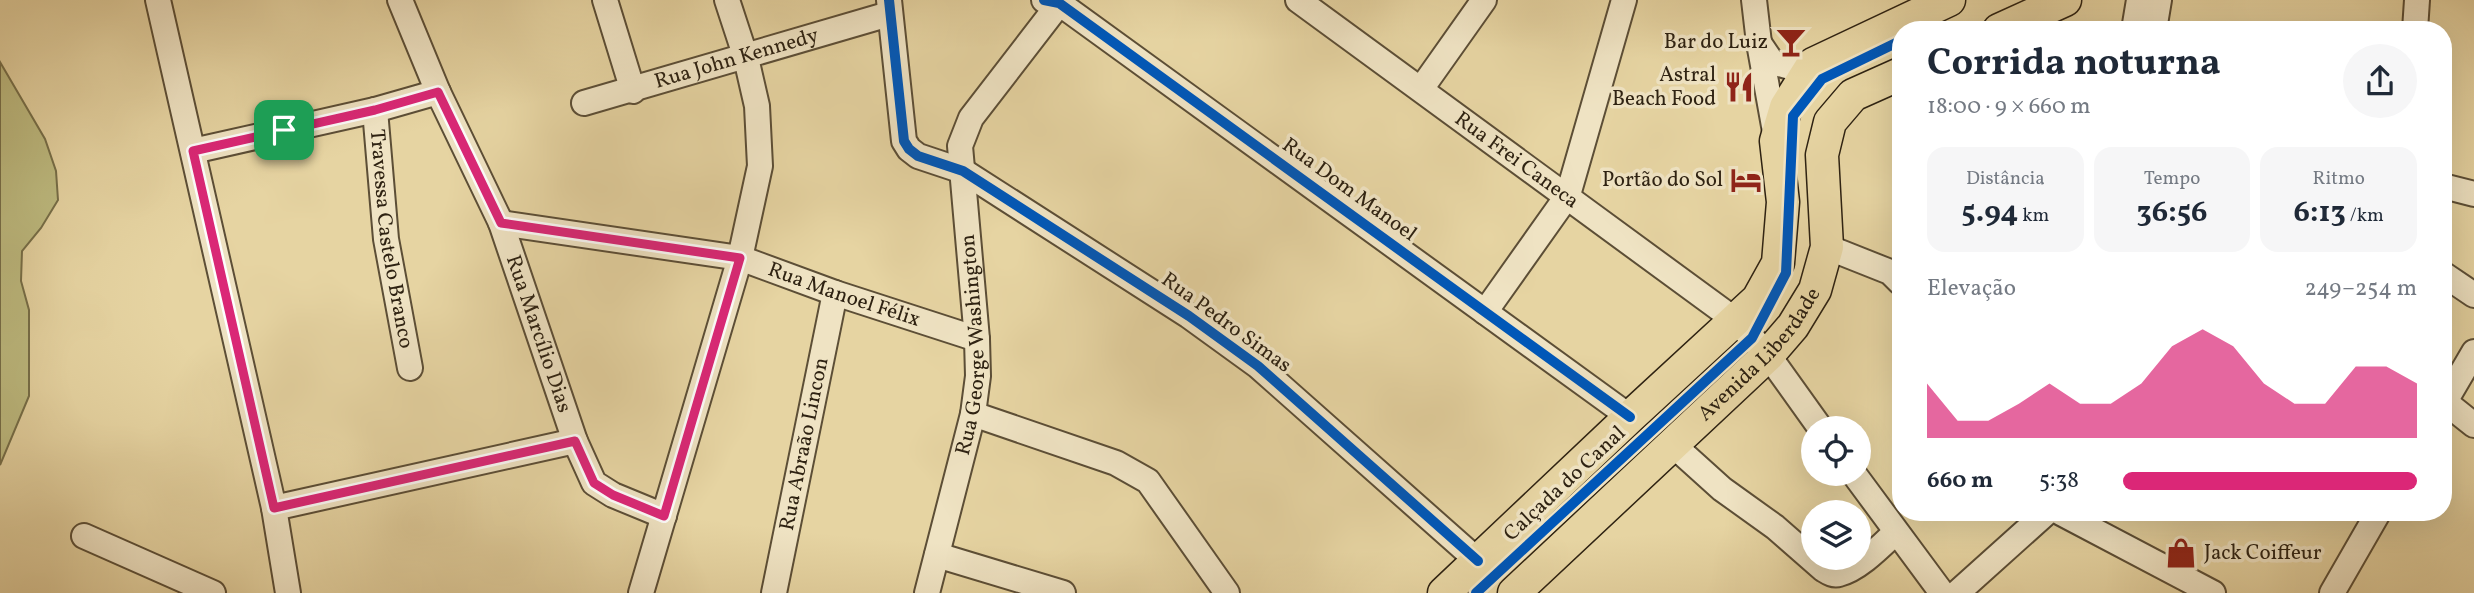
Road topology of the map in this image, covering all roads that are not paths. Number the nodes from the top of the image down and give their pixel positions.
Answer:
1 (159, 0) edge
2 (400, 0) edge
3 (605, 0) edge
4 (727, 0) edge
5 (1298, 0) edge
6 (1484, 0) edge
7 (1624, 0) edge
8 (1754, 0) edge
9 (1948, 0) edge
10 (2065, 0) edge
11 (2139, 0) edge
12 (2159, 0) edge
13 (2417, 0) edge
14 (1055, 1) edge
15 (889, 7) edge
16 (1904, 21) edge
17 (2019, 21) edge
18 (2136, 21) edge
19 (2156, 21) edge
20 (2416, 21) edge
21 (1892, 27) edge
22 (1759, 43) junction
23 (746, 58) junction
24 (1813, 64) junction
25 (1892, 77) edge
26 (1421, 89) junction
27 (633, 90) junction
28 (438, 92) junction
29 (584, 103) dead end
30 (375, 110) junction
31 (1776, 141) junction
32 (193, 151) junction
33 (963, 171) junction
34 (2452, 188) edge
35 (2474, 194) edge
36 (1568, 195) junction
37 (501, 223) junction
38 (1827, 247) junction
39 (740, 258) junction
40 (1892, 274) edge
41 (2452, 280) edge
42 (835, 293) junction
43 (2474, 295) edge
44 (1485, 312) junction
45 (1735, 320) junction
46 (978, 339) junction
47 (2474, 352) edge
48 (1768, 355) junction
49 (410, 368) dead end
50 (2452, 390) edge
51 (2452, 410) edge
52 (973, 414) junction
53 (1811, 416) edge
54 (1629, 417) junction
55 (2474, 425) edge
56 (575, 441) junction
57 (1671, 443) junction
58 (1863, 486) edge
59 (274, 508) junction
60 (664, 516) junction
61 (2037, 521) edge
62 (2076, 521) edge
63 (2373, 521) edge
64 (1896, 533) junction
65 (84, 536) dead end
66 (937, 555) junction
67 (1478, 561) junction
68 (173, 586) edge
69 (1526, 590) edge
70 (213, 593) edge
71 (288, 593) edge
72 (641, 593) edge
73 (774, 593) edge
74 (927, 593) edge
75 (1063, 593) edge
76 (1227, 593) edge
77 (1444, 593) edge
78 (1942, 593) edge
79 (1957, 593) edge
80 (2213, 593) edge
81 (2332, 593) edge

1 - 32 street
2 - 28 street, Rua Marcílio Dias
3 - 27 street
4 - 23 street
5 - 26 street, Rua Frei Caneca
6 - 26 street
7 - 36 street
8 - 22 street
9 - 16 main road
10 - 17 main road
11 - 18 street
12 - 19 street
13 - 20 street
14 - 33 street, Rua George Washington
14 - 44 street, Rua Dom Manoel
15 - 23 street, Rua John Kennedy
15 - 33 street, Rua Pedro Simas
21 - 24 main road
22 - 24 street
22 - 31 street
23 - 27 street, Rua John Kennedy
23 - 39 street
24 - 31 main road, Avenida Liberdade
25 - 38 main road, Avenida Liberdade
26 - 36 street, Rua Frei Caneca
27 - 29 street, Rua John Kennedy
28 - 30 street
28 - 37 street, Rua Marcílio Dias
30 - 32 street
30 - 49 street, Travessa Castelo Branco
31 - 45 main road, Avenida Liberdade
32 - 59 street
33 - 46 street, Rua George Washington
33 - 67 street, Rua Pedro Simas
34 - 35 street
36 - 44 street
36 - 45 street, Rua Frei Caneca
37 - 39 street, Rua Manoel Félix
37 - 56 street, Rua Marcílio Dias
38 - 40 street
38 - 48 main road, Avenida Liberdade
39 - 42 street, Rua Manoel Félix
39 - 60 street
41 - 43 street
42 - 46 street, Rua Manoel Félix
42 - 73 street, Rua Abraão Lincon
44 - 54 street, Rua Dom Manoel
45 - 48 street, Rua Frei Caneca
45 - 54 main road, Avenida Liberdade
46 - 52 street, Rua George Washington
47 - 50 street
48 - 53 street, Rua Frei Caneca
48 - 57 main road, Avenida Liberdade
51 - 55 street
52 - 66 street, Rua George Washington
52 - 76 street
54 - 67 main road, Avenida Liberdade
56 - 59 street
56 - 60 street, Rua Marcílio Dias
57 - 64 street
57 - 69 main road, Avenida Liberdade
58 - 64 street
59 - 71 street
60 - 72 street
61 - 79 street
62 - 80 street
63 - 81 street
64 - 78 street
65 - 68 street
66 - 74 street, Rua George Washington
66 - 75 street
67 - 77 main road, Avenida Liberdade
68 - 70 street

